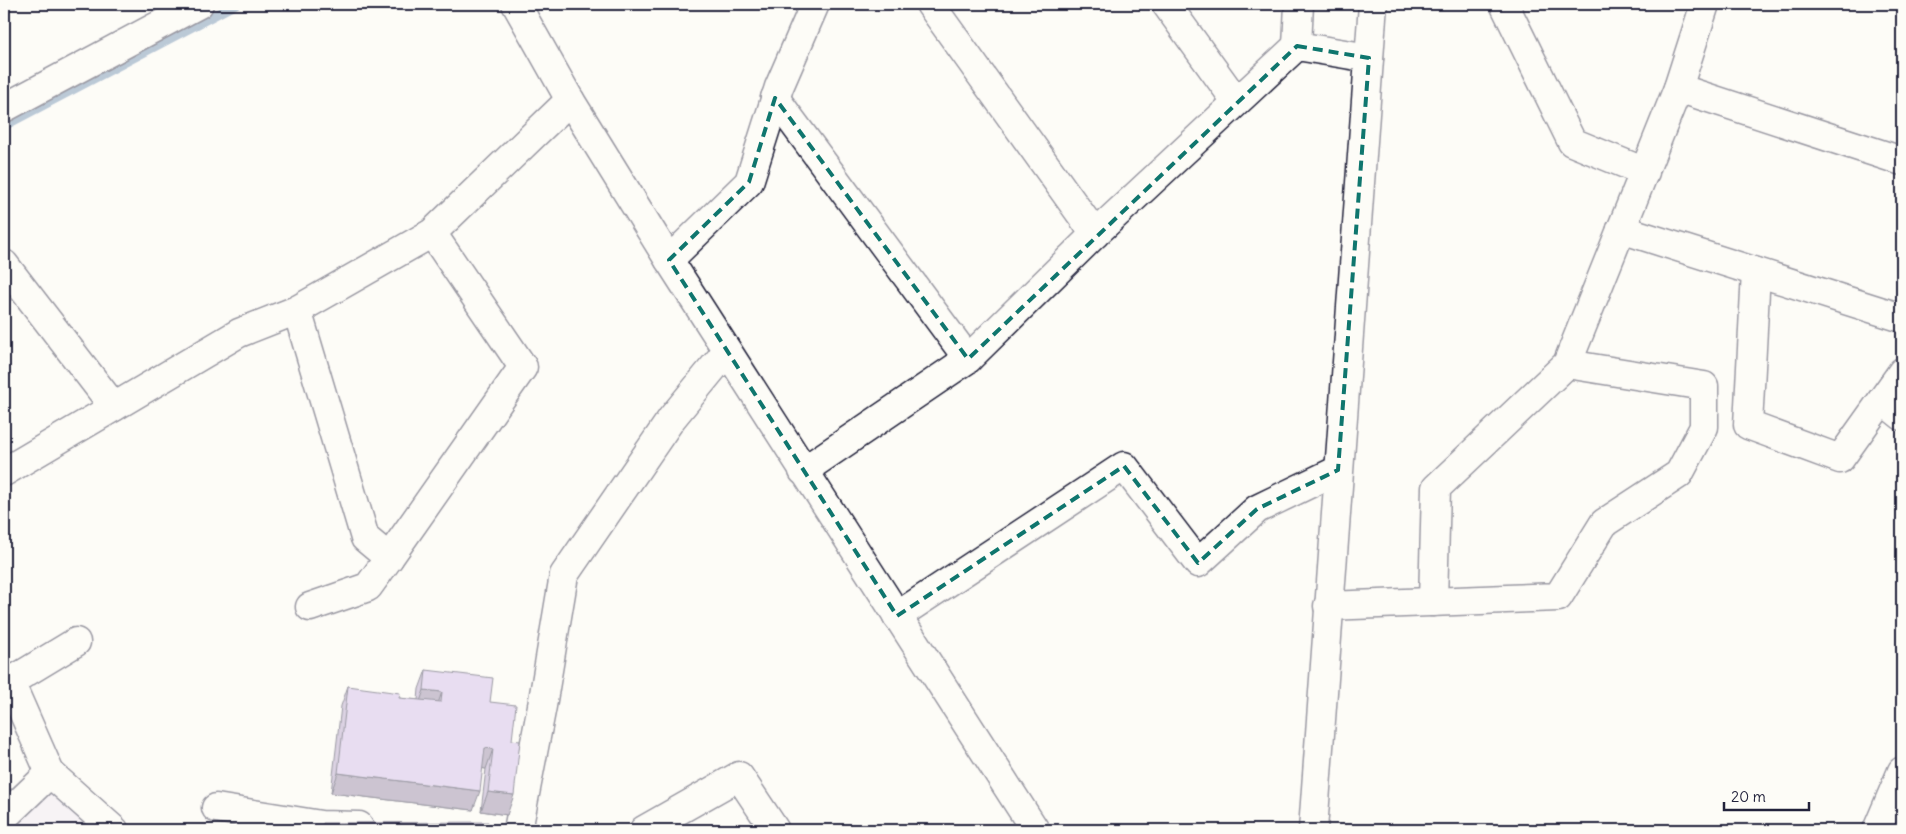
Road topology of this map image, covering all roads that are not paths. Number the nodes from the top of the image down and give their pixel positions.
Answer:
1 (199, 4) edge
2 (516, 4) edge
3 (816, 4) edge
4 (930, 4) edge
5 (1166, 4) edge
6 (1300, 4) edge
7 (1373, 4) edge
8 (1504, 4) edge
9 (1706, 4) edge
10 (1297, 46) junction
11 (1369, 58) junction
12 (1678, 88) junction
13 (775, 98) junction
14 (570, 100) junction
15 (1236, 101) junction
16 (4, 108) edge
17 (1902, 161) edge
18 (1645, 172) junction
19 (1621, 229) junction
20 (432, 232) junction
21 (1095, 234) junction
22 (669, 260) junction
23 (4, 264) edge
24 (1756, 272) junction
25 (297, 310) junction
26 (1902, 318) edge
27 (727, 351) junction
28 (968, 359) junction
29 (1567, 364) junction
30 (1902, 372) edge
31 (114, 407) junction
32 (1892, 408) edge
33 (1338, 470) junction
34 (804, 471) junction
35 (4, 472) edge
36 (389, 558) junction
37 (1433, 602) junction
38 (1328, 606) junction
39 (310, 607) dead end
40 (897, 616) junction
41 (76, 642) dead end
42 (1902, 771) edge
43 (50, 773) junction
44 (216, 808) dead end
45 (4, 817) edge
46 (381, 827) edge
47 (114, 830) edge
48 (518, 830) edge
49 (644, 830) edge
50 (775, 830) edge
51 (1034, 830) edge
52 (1313, 830) edge
53 (1877, 830) edge

1 - 16 street
2 - 14 street
3 - 13 street
4 - 21 street
5 - 15 street
6 - 10 street
7 - 11 street
8 - 18 street
9 - 12 street
10 - 11 street
10 - 15 street
11 - 33 street
12 - 17 street
12 - 18 street
13 - 22 street
13 - 28 street
14 - 20 street
14 - 22 street
15 - 21 street
18 - 19 street
19 - 24 street
19 - 29 street
20 - 25 street
20 - 36 street
21 - 28 street
22 - 27 street
23 - 31 street
24 - 26 street
24 - 32 street
25 - 31 street
25 - 36 street
27 - 34 street
27 - 48 street
28 - 34 street
29 - 37 street
29 - 37 street
30 - 32 street
31 - 35 street
33 - 38 street
33 - 40 street
34 - 40 street
36 - 39 street
37 - 38 street
38 - 52 street
40 - 51 street
41 - 43 street
42 - 53 street
43 - 45 street
43 - 47 street
44 - 46 street
49 - 50 street

